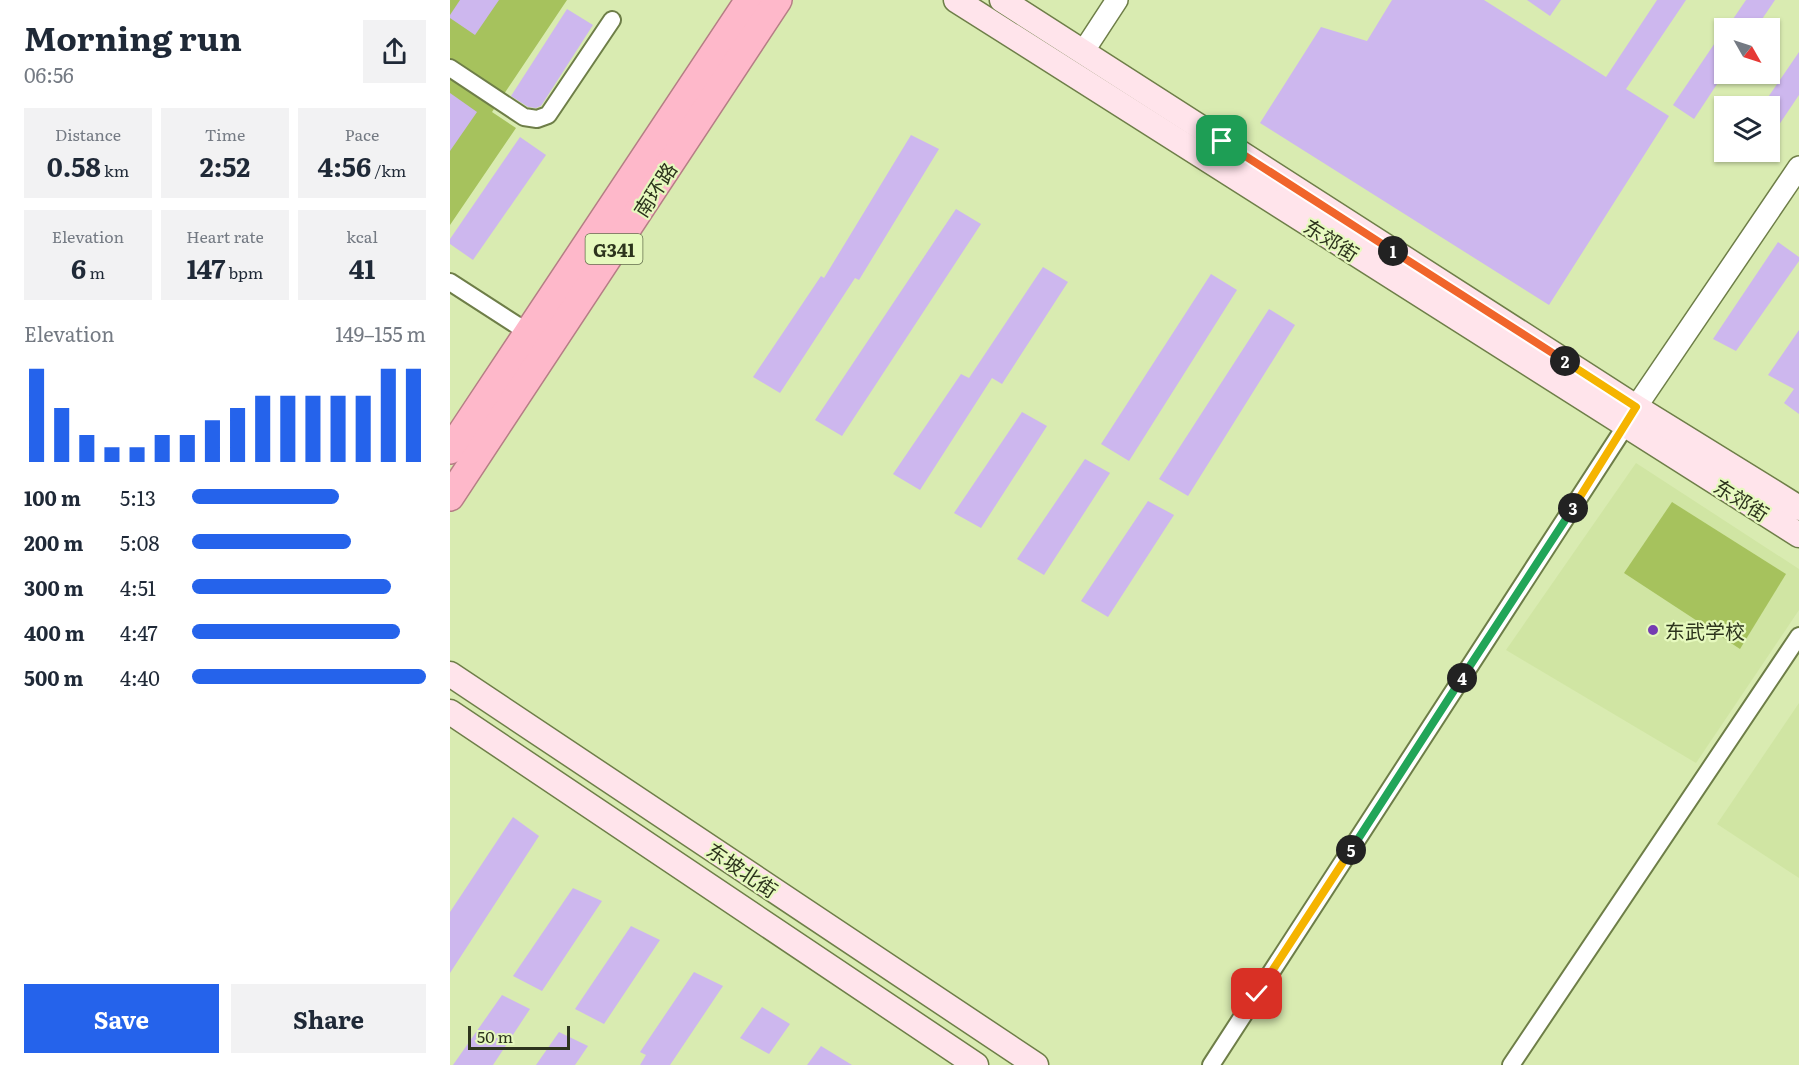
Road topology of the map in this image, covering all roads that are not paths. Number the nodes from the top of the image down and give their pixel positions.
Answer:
1 (749, 0) edge
2 (778, 0) edge
3 (956, 0) edge
4 (1002, 0) edge
5 (1117, 0) edge
6 (612, 20) dead end
7 (1083, 52) junction
8 (450, 68) edge
9 (1799, 168) edge
10 (450, 282) edge
11 (529, 333) junction
12 (1631, 417) junction
13 (450, 450) edge
14 (450, 497) edge
15 (1799, 508) edge
16 (1799, 536) edge
17 (1799, 636) edge
18 (450, 674) edge
19 (450, 712) edge
20 (976, 1065) edge
21 (1036, 1065) edge
22 (1211, 1065) edge
23 (1511, 1065) edge

1 - 11 highway, 南环路 / G341
2 - 14 highway, 南环路 / G341
3 - 12 main road, 东郊街
4 - 7 main road, 东郊街
5 - 7 street
6 - 8 street
7 - 12 main road, 东郊街
9 - 12 street
10 - 11 street
11 - 13 highway, 南环路 / G341
12 - 15 main road, 东郊街
12 - 16 main road, 东郊街
12 - 22 street
17 - 23 street
18 - 21 main road, 东坡北街
19 - 20 main road, 东坡北街

